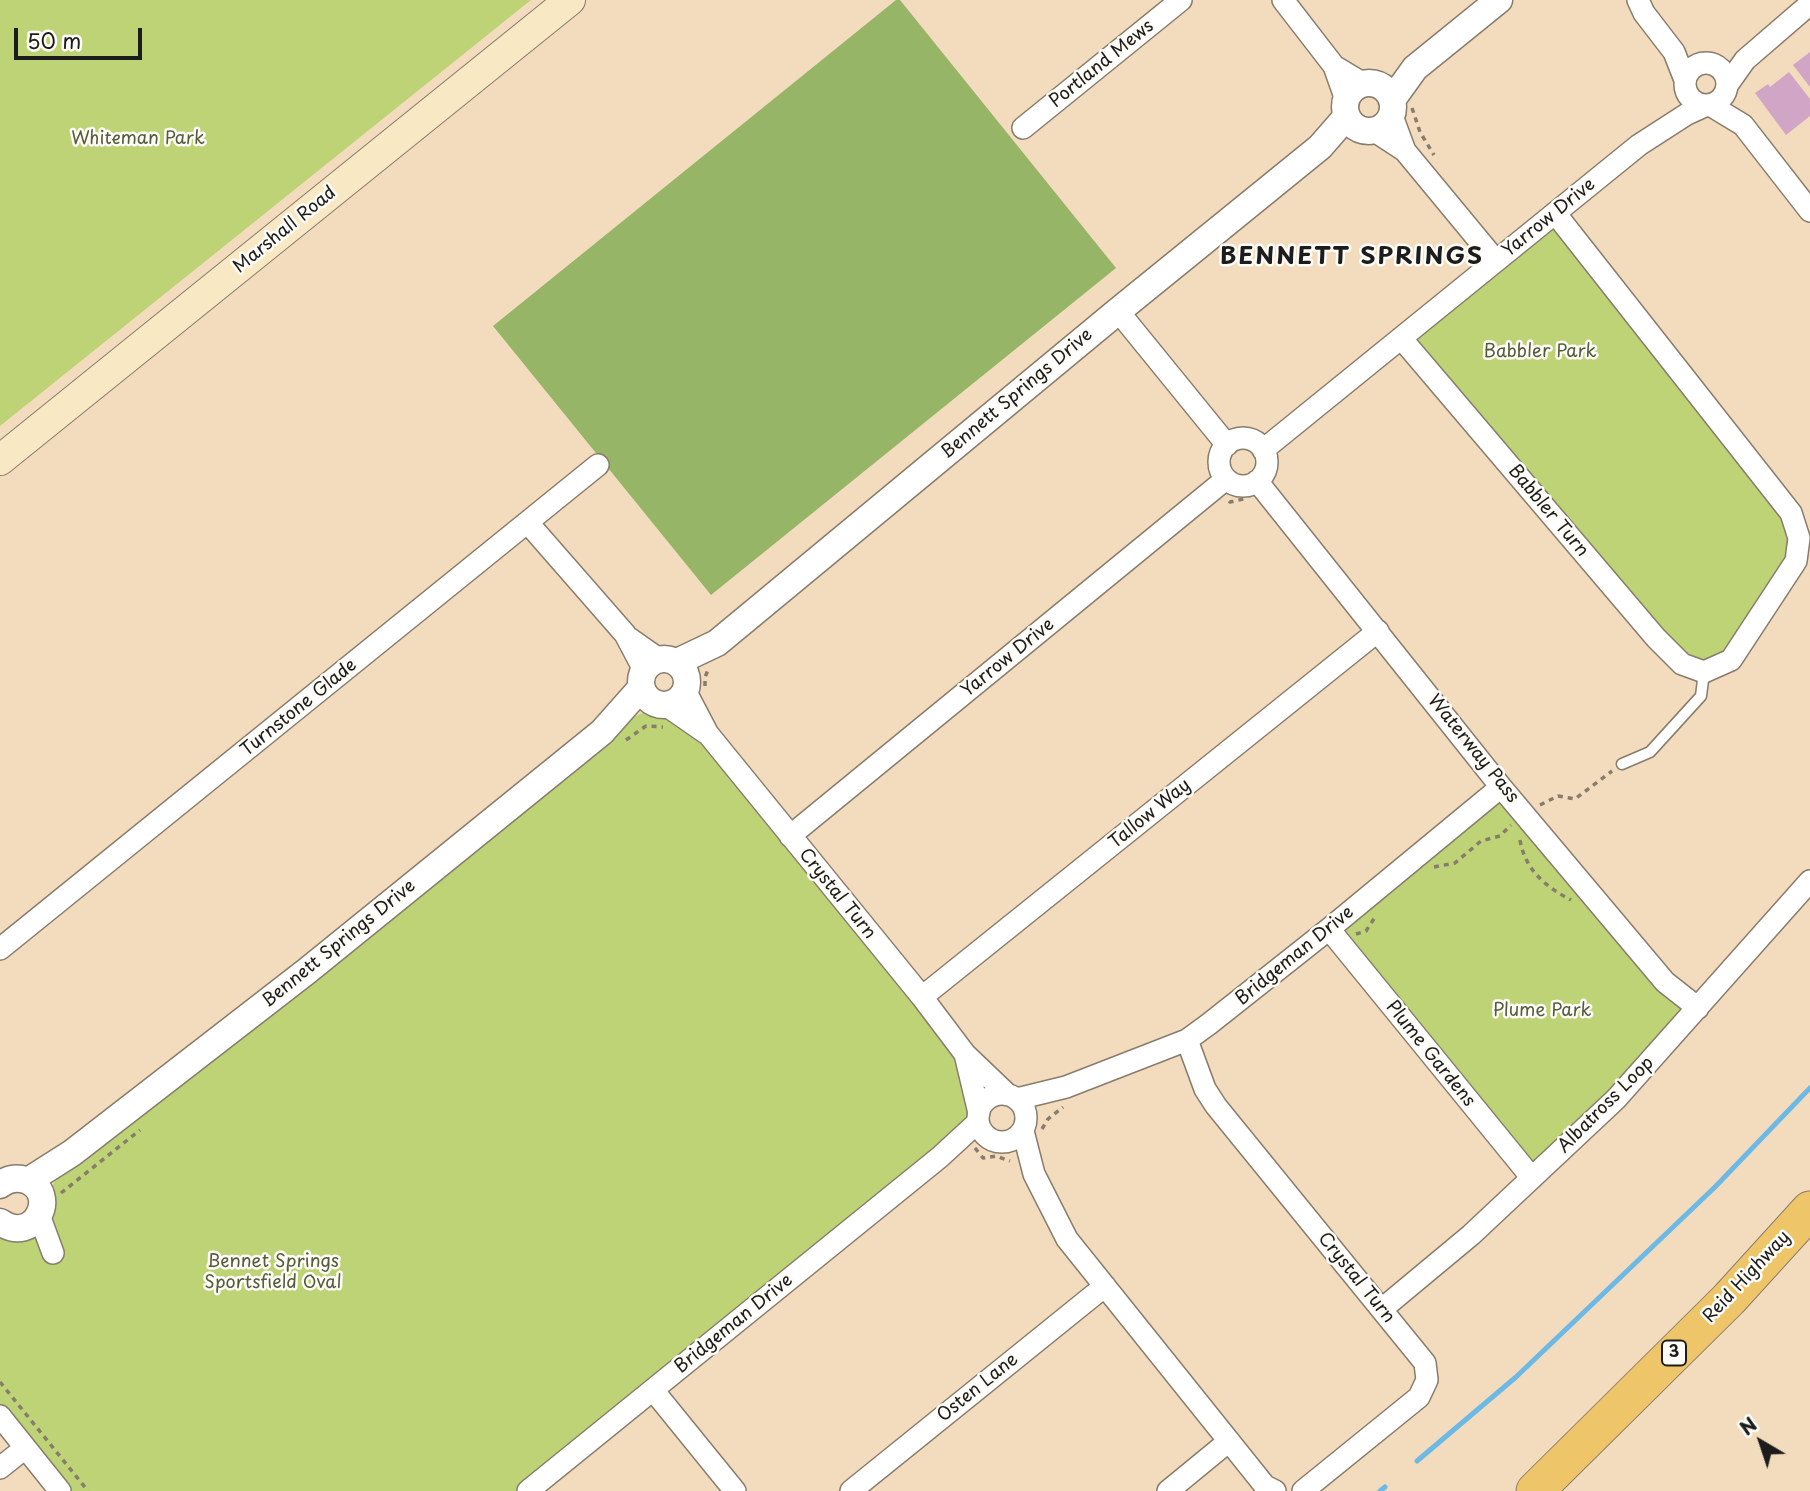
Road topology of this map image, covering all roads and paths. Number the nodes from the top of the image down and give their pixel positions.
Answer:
1 (570, 0) edge
2 (1181, 0) edge
3 (1283, 0) edge
4 (1499, 0) edge
5 (1640, 0) edge
6 (1810, 4) edge
7 (1782, 27) junction
8 (1711, 63) junction
9 (1685, 86) junction
10 (1727, 86) junction
11 (1708, 105) junction
12 (1374, 108) junction
13 (1743, 125) junction
14 (1023, 128) dead end
15 (1639, 145) junction
16 (1442, 164) dead end
17 (1810, 211) edge
18 (1555, 212) junction
19 (1496, 261) junction
20 (1118, 311) junction
21 (1401, 338) junction
22 (1227, 445) junction
23 (1263, 450) junction
24 (0, 460) edge
25 (598, 465) dead end
26 (1226, 479) junction
27 (1257, 481) junction
28 (528, 523) junction
29 (1805, 535) edge
30 (1377, 631) junction
31 (713, 654) junction
32 (1704, 672) junction
33 (670, 688) junction
34 (612, 737) junction
35 (1622, 764) joint
36 (1501, 786) junction
37 (1521, 816) junction
38 (790, 836) junction
39 (1432, 867) dead end
40 (1810, 881) edge
41 (1378, 911) dead end
42 (1329, 929) junction
43 (1354, 934) dead end
44 (0, 949) edge
45 (922, 997) junction
46 (1698, 1008) junction
47 (1187, 1040) junction
48 (965, 1054) junction
49 (1066, 1087) junction
50 (1013, 1097) junction
51 (979, 1117) junction
52 (146, 1125) dead end
53 (1012, 1134) junction
54 (72, 1153) junction
55 (940, 1157) junction
56 (1532, 1178) junction
57 (10, 1179) edge
58 (1810, 1210) edge
59 (22, 1221) edge
60 (1810, 1240) edge
61 (1105, 1286) junction
62 (1381, 1309) junction
63 (0, 1382) edge
64 (653, 1390) junction
65 (0, 1416) edge
66 (1229, 1441) junction
67 (25, 1448) junction
68 (0, 1468) edge
69 (60, 1491) edge
70 (88, 1491) edge
71 (528, 1491) edge
72 (735, 1491) edge
73 (851, 1491) edge
74 (1168, 1491) edge
75 (1275, 1491) edge
76 (1303, 1491) edge
77 (1535, 1491) edge
78 (1563, 1491) edge

1 - 24 main road, Marshall Road
2 - 14 street, Portland Mews
3 - 12 street
4 - 12 street, Bennett Springs Drive
5 - 8 street
5 - 9 street
6 - 7 street
7 - 8 street
7 - 10 street
8 - 9 street
8 - 10 street
9 - 11 street
9 - 15 street
10 - 11 street
10 - 13 street
11 - 13 street
11 - 15 street
12 - 16 path
12 - 19 street
12 - 20 street, Bennett Springs Drive
13 - 17 street
15 - 18 street, Yarrow Drive
18 - 19 street, Yarrow Drive
18 - 29 street
19 - 21 street, Yarrow Drive
20 - 22 street
20 - 31 street, Bennett Springs Drive
21 - 23 street, Yarrow Drive
21 - 32 street, Babbler Turn
22 - 23 street
22 - 26 street
23 - 27 street
25 - 28 street, Turnstone Glade
26 - 27 street
26 - 38 street, Yarrow Drive
27 - 30 street, Waterway Pass
28 - 33 street, Crystal Turn
28 - 44 street, Turnstone Glade
29 - 32 street
30 - 36 street, Waterway Pass
30 - 45 street, Tallow Way
31 - 33 street, Bennett Springs Drive
31 - 33 path
32 - 35 lane
33 - 34 street, Bennett Springs Drive
33 - 34 path
33 - 38 street, Crystal Turn
34 - 54 street, Bennett Springs Drive
35 - 37 path
36 - 37 street, Waterway Pass
36 - 42 street, Bridgeman Drive
37 - 39 path
37 - 46 street, Waterway Pass
38 - 45 street, Crystal Turn
40 - 46 street, Albatross Loop
41 - 43 path
42 - 47 street, Bridgeman Drive
42 - 56 street, Plume Gardens
45 - 48 street, Crystal Turn
46 - 56 street, Albatross Loop
47 - 49 street, Bridgeman Drive
47 - 62 street, Crystal Turn
48 - 50 street
48 - 51 street
49 - 50 street
49 - 53 street
50 - 51 street
50 - 53 street
51 - 53 street
51 - 55 street, Bridgeman Drive
52 - 59 path
53 - 55 street
53 - 61 street
54 - 57 street, Bennett Springs Drive
54 - 59 street, Bennett Springs Drive
55 - 64 street, Bridgeman Drive
56 - 62 street, Albatross Loop
57 - 59 street
58 - 77 highway, Reid Highway / 3
60 - 78 highway, Reid Highway / 3
61 - 66 street
61 - 73 street, Osten Lane
62 - 76 street, Crystal Turn
63 - 70 path
64 - 71 street, Bridgeman Drive
64 - 72 street
65 - 67 street
66 - 74 street
66 - 75 street
67 - 68 street
67 - 69 street

